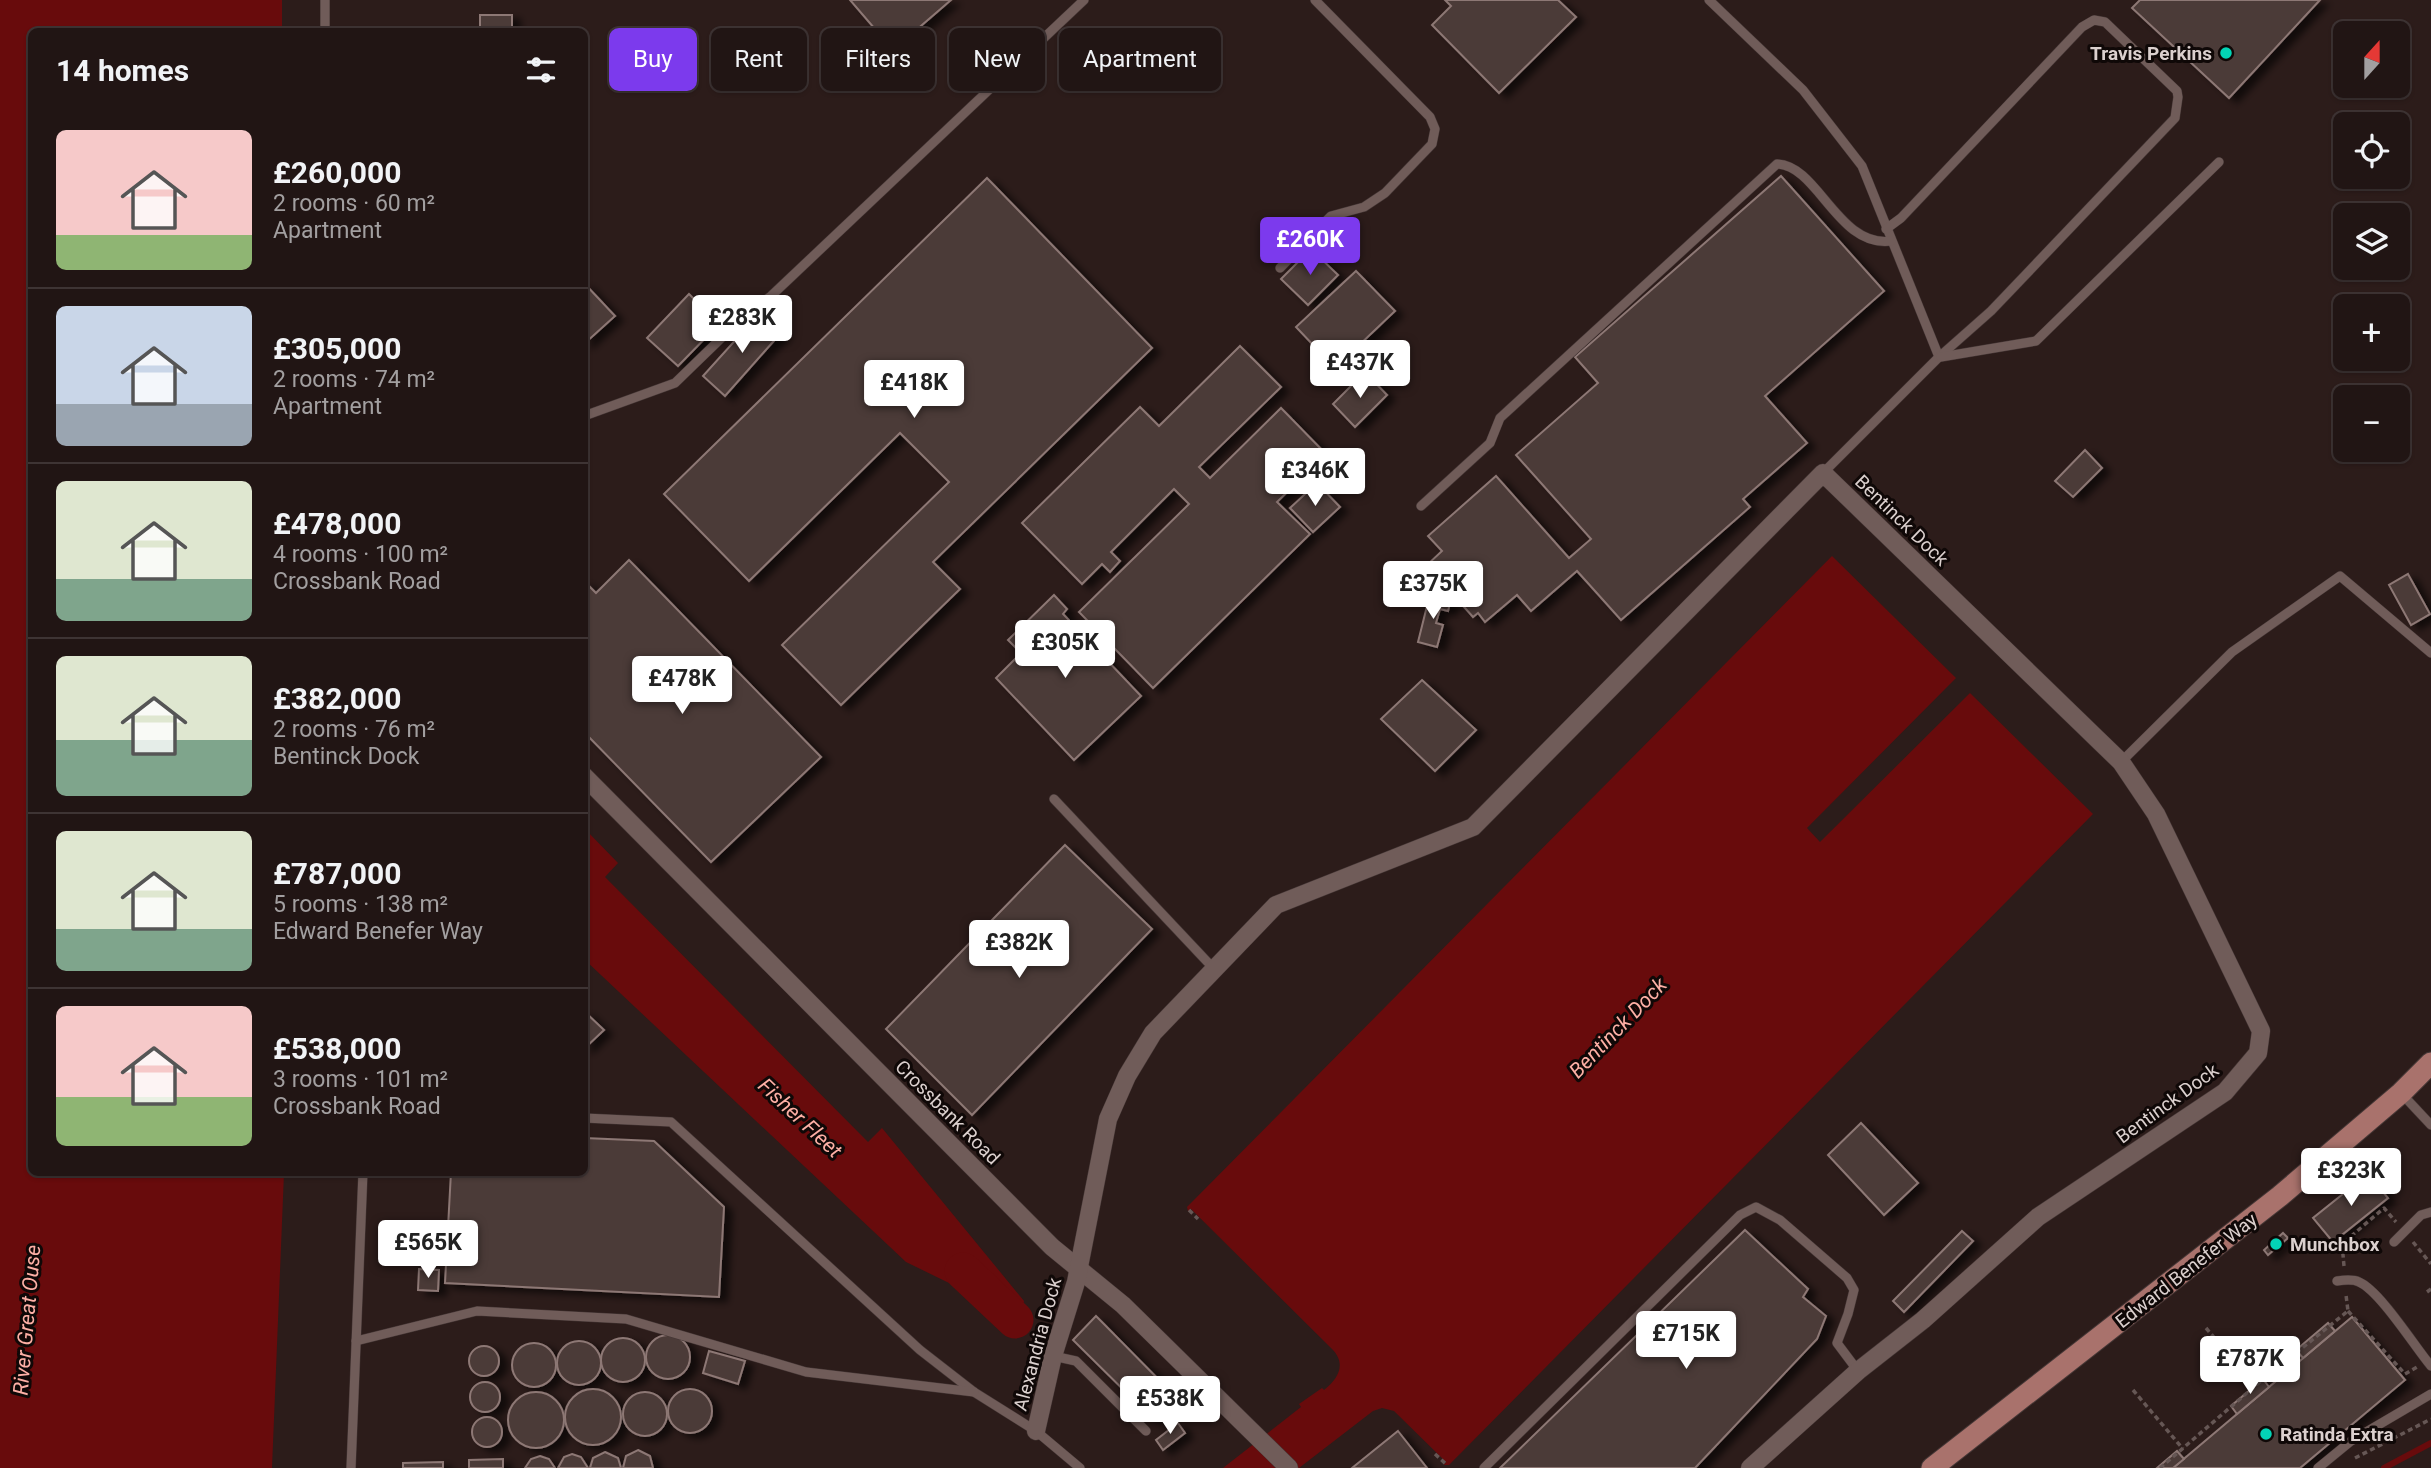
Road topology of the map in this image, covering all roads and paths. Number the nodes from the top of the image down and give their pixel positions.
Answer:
1 (325, 0) edge
2 (1084, 0) edge
3 (1315, 0) edge
4 (1709, 0) edge
5 (325, 28) edge
6 (2219, 162) dead end
7 (1886, 229) junction
8 (1891, 241) junction
9 (1280, 268) dead end
10 (1939, 357) junction
11 (588, 415) edge
12 (1823, 473) junction
13 (1421, 506) dead end
14 (2431, 653) edge
15 (2120, 762) junction
16 (588, 780) edge
17 (1054, 799) dead end
18 (1215, 970) junction
19 (2431, 1062) edge
20 (2401, 1093) junction
21 (588, 1118) edge
22 (2431, 1125) edge
23 (363, 1176) edge
24 (1189, 1210) dead end
25 (2431, 1212) edge
26 (1198, 1219) dead end
27 (2404, 1231) junction
28 (2395, 1242) dead end
29 (2431, 1264) edge
30 (1079, 1268) junction
31 (2341, 1280) junction
32 (2348, 1311) junction
33 (2206, 1328) dead end
34 (356, 1341) junction
35 (1053, 1356) junction
36 (2428, 1364) edge
37 (1858, 1371) junction
38 (2255, 1386) junction
39 (2133, 1390) dead end
40 (974, 1392) junction
41 (2431, 1394) edge
42 (2431, 1419) edge
43 (1036, 1431) junction
44 (1146, 1432) dead end
45 (2183, 1449) junction
46 (1435, 1454) dead end
47 (2349, 1463) dead end
48 (1446, 1464) dead end
49 (351, 1468) edge
50 (1080, 1468) edge
51 (1289, 1468) edge
52 (1484, 1468) edge
53 (1750, 1468) edge
54 (1933, 1468) edge
55 (2160, 1468) edge
56 (2318, 1468) edge

1 - 5 lane
2 - 11 lane
3 - 9 lane
4 - 7 lane
6 - 10 lane
7 - 8 lane
7 - 10 lane
8 - 10 lane
8 - 13 lane
10 - 12 lane
12 - 15 street, Bentinck Dock
12 - 18 street
14 - 15 lane
15 - 37 street, Bentinck Dock
16 - 30 street, Crossbank Road
17 - 18 lane
18 - 30 street
19 - 20 main road, Edward Benefer Way
20 - 22 lane
20 - 54 main road, Edward Benefer Way
21 - 40 lane
23 - 34 lane
24 - 26 path
25 - 27 lane
27 - 28 lane
27 - 29 path
27 - 31 path
30 - 35 street, Alexandria Dock
30 - 51 street, Crossbank Road
31 - 32 path
31 - 36 lane
32 - 36 path
32 - 38 path
33 - 38 path
34 - 40 lane
34 - 49 lane
35 - 43 street, Alexandria Dock
35 - 44 lane
37 - 52 lane
37 - 53 street, Bentinck Dock
38 - 45 path
39 - 45 path
40 - 43 lane
41 - 56 lane
42 - 47 path
43 - 50 lane
45 - 55 path
46 - 48 path

